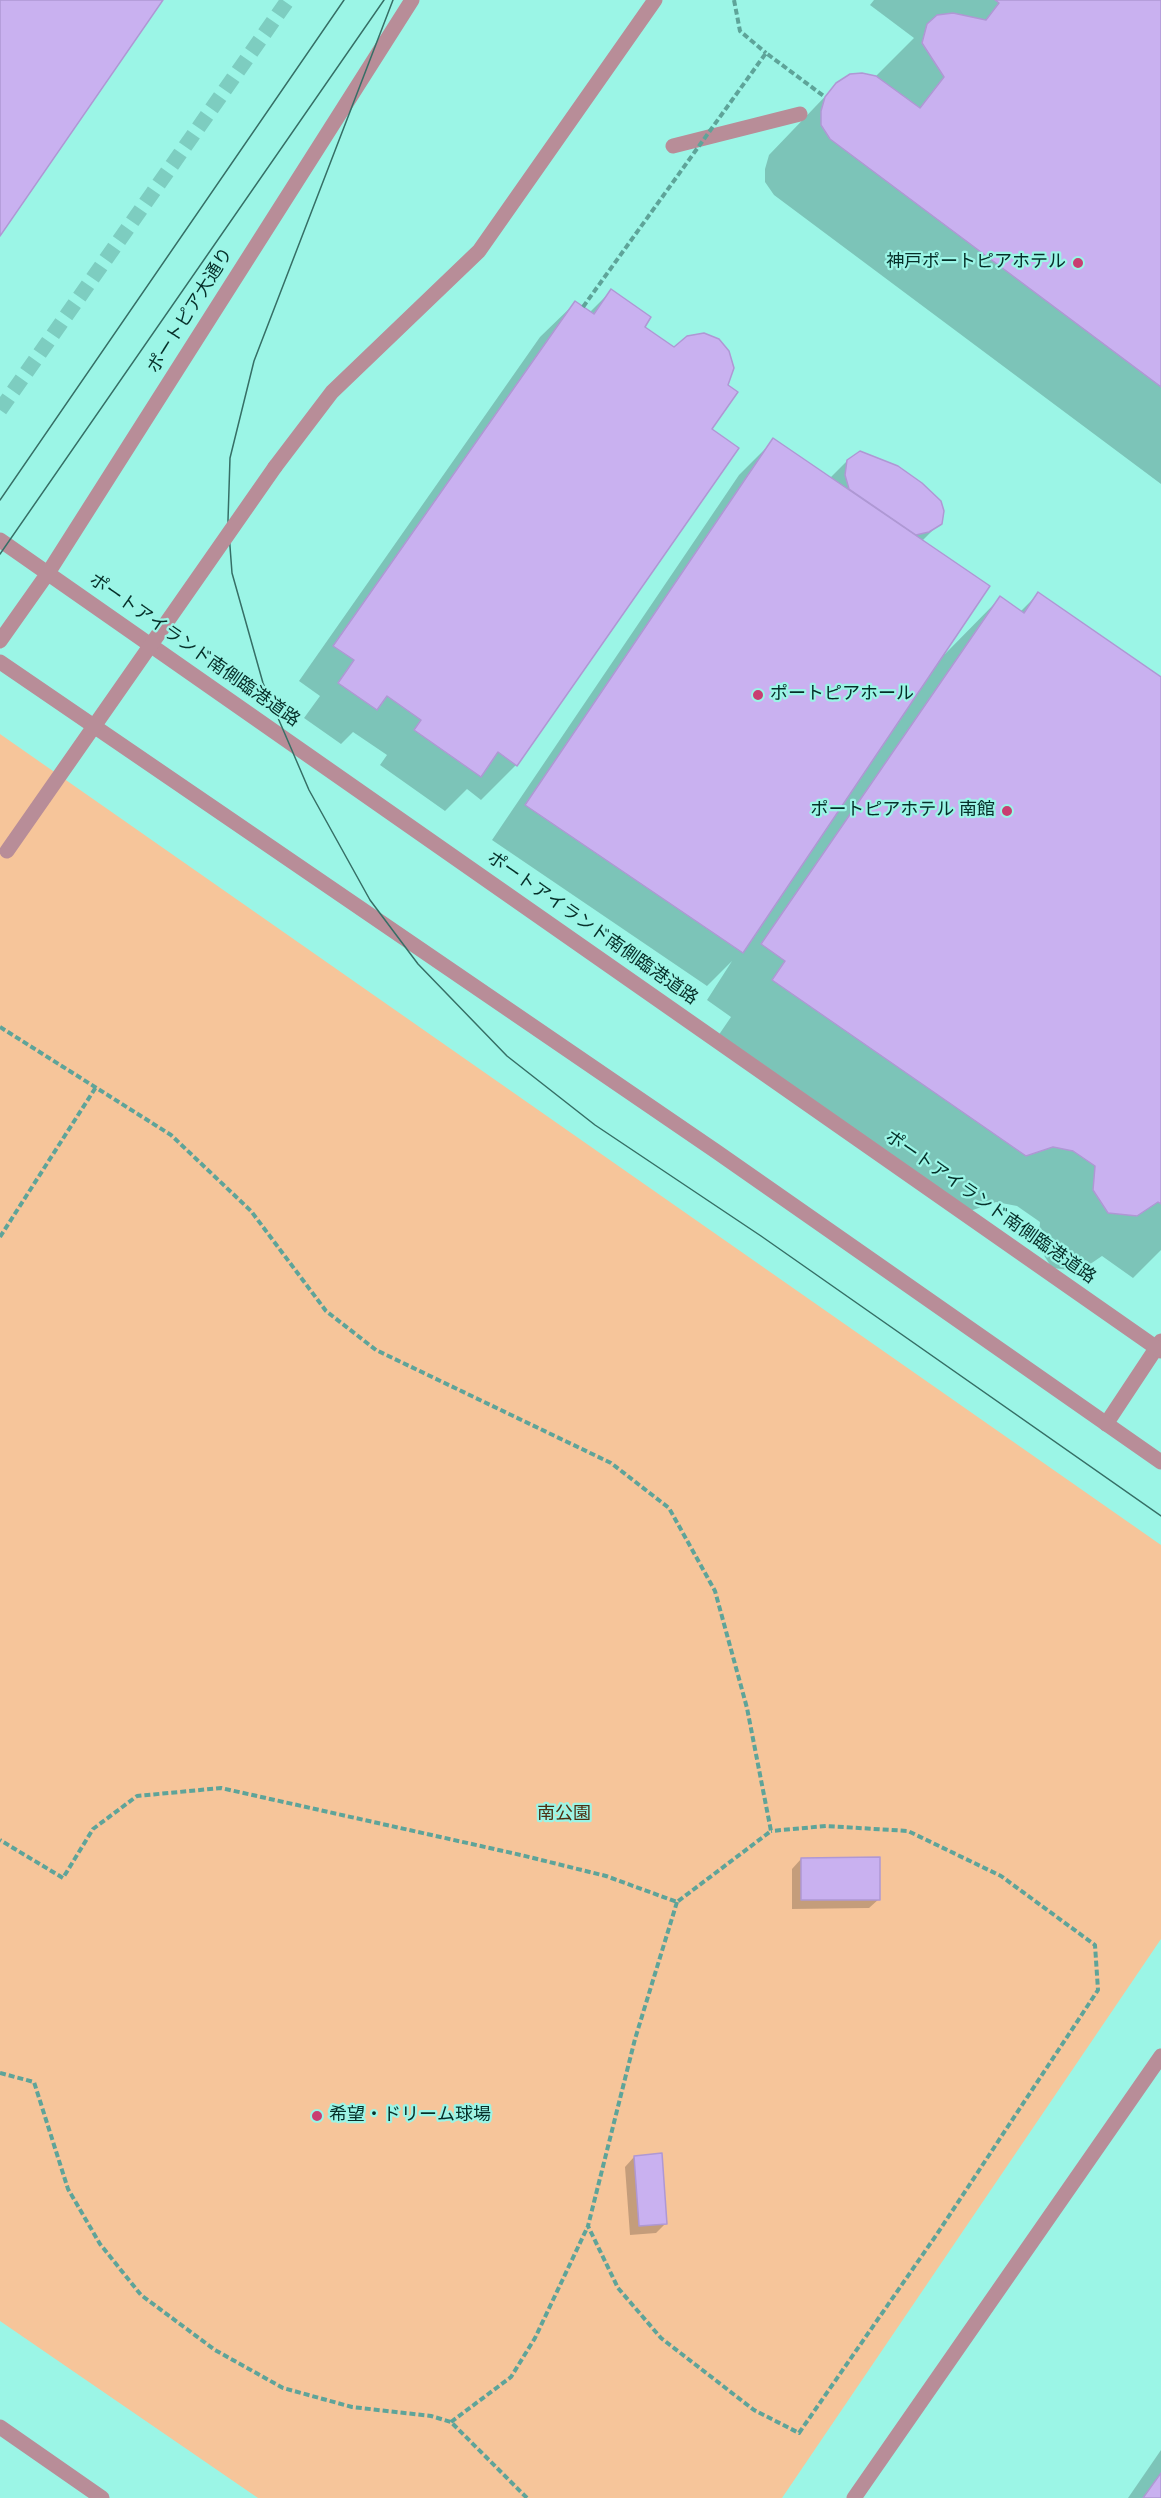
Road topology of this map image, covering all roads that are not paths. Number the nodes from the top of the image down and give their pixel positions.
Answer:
1 (412, 0) edge
2 (655, 0) edge
3 (800, 114) dead end
4 (673, 146) dead end
5 (0, 540) edge
6 (48, 573) junction
7 (0, 641) edge
8 (0, 662) edge
9 (3, 856) edge
10 (1159, 1347) edge
11 (1106, 1424) junction
12 (1161, 1462) edge
13 (1161, 2056) edge
14 (0, 2427) edge
15 (102, 2498) edge
16 (854, 2498) edge

1 - 6 street, ポートピア大通り
2 - 9 street, bridge
3 - 4 street
5 - 6 street, ポートアイランド南側臨港道路
6 - 7 street, ポートピア大通り
6 - 10 street, ポートアイランド南側臨港道路
8 - 11 street
10 - 11 street
11 - 12 street
13 - 16 street
14 - 15 street

